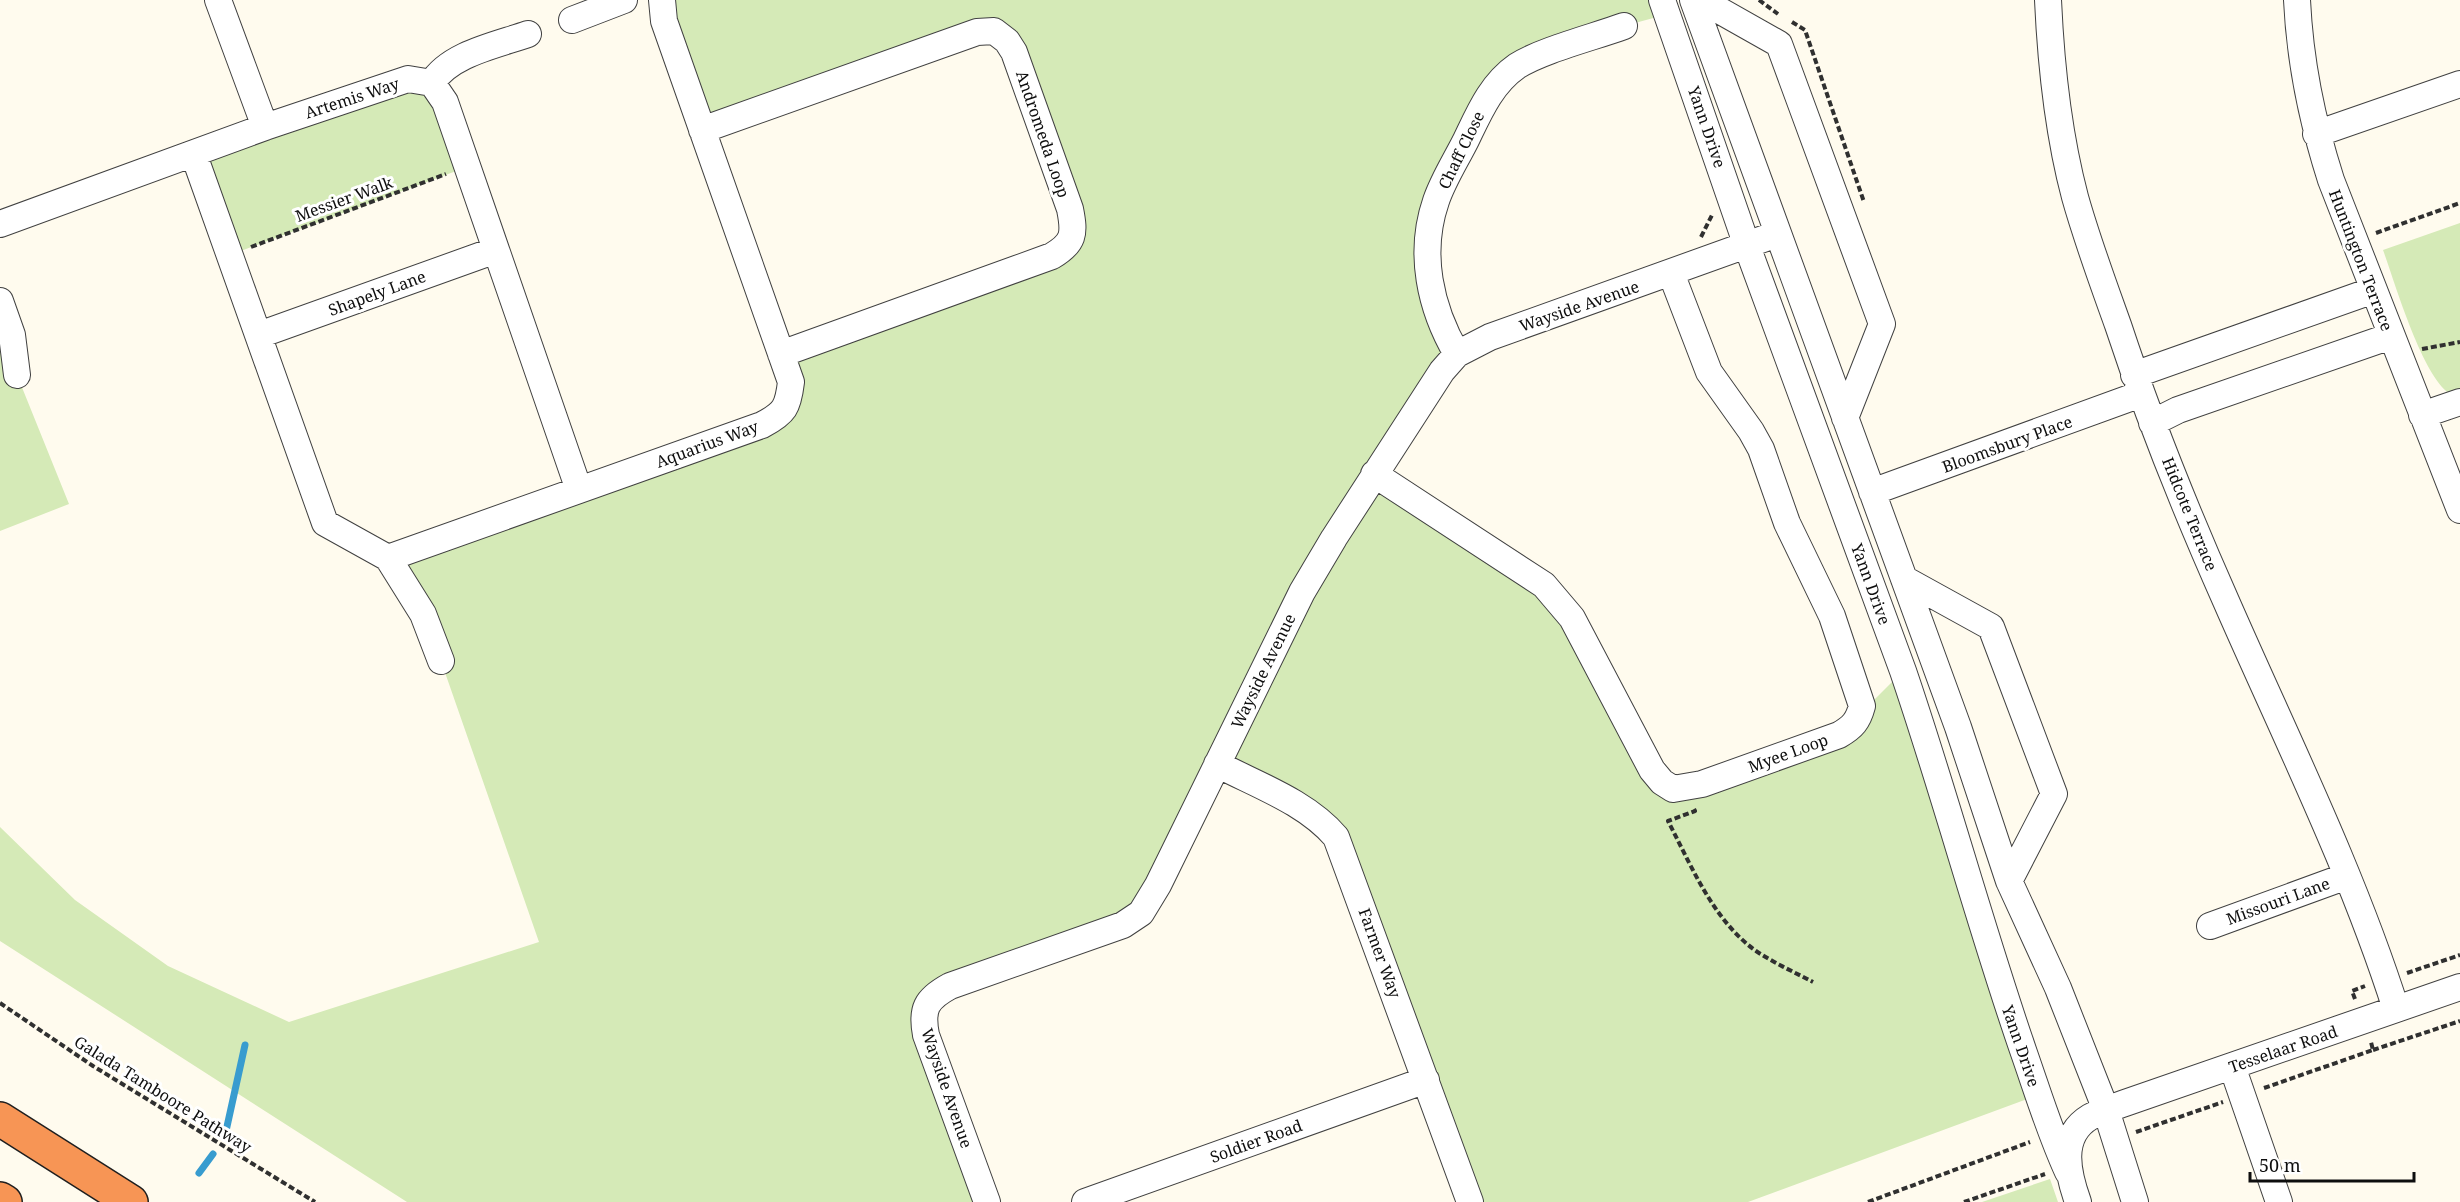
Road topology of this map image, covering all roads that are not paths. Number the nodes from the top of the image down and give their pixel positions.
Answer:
1 (218, 0) edge
2 (624, 0) edge
3 (662, 0) edge
4 (1662, 0) edge
5 (1693, 0) edge
6 (1701, 0) edge
7 (2049, 0) edge
8 (2297, 0) edge
9 (572, 20) dead end
10 (1624, 26) dead end
11 (528, 34) dead end
12 (432, 83) junction
13 (2460, 84) edge
14 (265, 128) junction
15 (702, 130) junction
16 (2316, 134) junction
17 (194, 155) junction
18 (0, 224) edge
19 (1778, 234) junction
20 (1747, 246) junction
21 (496, 250) junction
22 (1671, 273) junction
23 (2374, 290) junction
24 (0, 300) edge
25 (259, 335) junction
26 (2395, 346) junction
27 (781, 354) junction
28 (1457, 354) junction
29 (17, 375) dead end
30 (2138, 385) junction
31 (2460, 402) edge
32 (2422, 415) junction
33 (1845, 418) junction
34 (2152, 423) junction
35 (1374, 474) junction
36 (579, 490) junction
37 (1872, 492) junction
38 (2460, 510) edge
39 (388, 558) junction
40 (1904, 579) junction
41 (441, 661) dead end
42 (1217, 764) junction
43 (2347, 876) junction
44 (2009, 880) junction
45 (2210, 926) dead end
46 (2460, 987) edge
47 (2396, 1009) junction
48 (2232, 1066) junction
49 (1426, 1080) junction
50 (2106, 1110) junction
51 (0, 1119) edge
52 (2068, 1172) junction
53 (0, 1199) edge
54 (5, 1202) edge
55 (131, 1202) edge
56 (987, 1202) edge
57 (1085, 1202) edge
58 (1470, 1202) edge
59 (2078, 1202) edge
60 (2135, 1202) edge
61 (2279, 1202) edge

1 - 14 street
2 - 9 street
3 - 15 street, Aquarius Way
4 - 20 street, Yann Drive
5 - 19 street, Yann Drive
6 - 33 street
7 - 30 street, Hidcote Terrace
8 - 16 street, Huntington Terrace
10 - 28 street, Chaff Close
11 - 12 street
12 - 14 street, Artemis Way
12 - 21 street
13 - 16 street
14 - 17 street, Artemis Way
15 - 27 street, Aquarius Way
15 - 27 street, Andromeda Loop
16 - 23 street, Huntington Terrace
17 - 18 street, Artemis Way
17 - 25 street
19 - 20 street, Wayside Avenue
19 - 33 street, Yann Drive
20 - 22 street, Wayside Avenue
20 - 52 street, Yann Drive
21 - 25 street, Shapely Lane
21 - 36 street
22 - 28 street, Wayside Avenue
22 - 35 street, Myee Loop
23 - 26 street, Huntington Terrace
23 - 30 street, Bloomsbury Place
24 - 29 street
25 - 39 street
26 - 32 street, Huntington Terrace
26 - 34 street
27 - 36 street, Aquarius Way
28 - 35 street, Wayside Avenue
30 - 34 street, Hidcote Terrace
30 - 37 street, Bloomsbury Place
31 - 32 street
32 - 38 street, Huntington Terrace
33 - 37 street, Yann Drive
34 - 43 street, Hidcote Terrace
35 - 42 street, Wayside Avenue
36 - 39 street, Aquarius Way
37 - 40 street, Yann Drive
39 - 41 street
40 - 44 street, Yann Drive
40 - 44 street
42 - 49 street, Farmer Way
42 - 56 street, Wayside Avenue
43 - 45 street, Missouri Lane
43 - 47 street, Hidcote Terrace
44 - 50 street, Yann Drive
46 - 47 street, Tesselaar Road
47 - 48 street, Tesselaar Road
48 - 50 street, Tesselaar Road
48 - 61 street
49 - 57 street, Soldier Road
49 - 58 street, Farmer Way
50 - 52 street, Tesselaar Road
50 - 60 street, Yann Drive
51 - 55 highway
52 - 59 street, Yann Drive
53 - 54 highway

